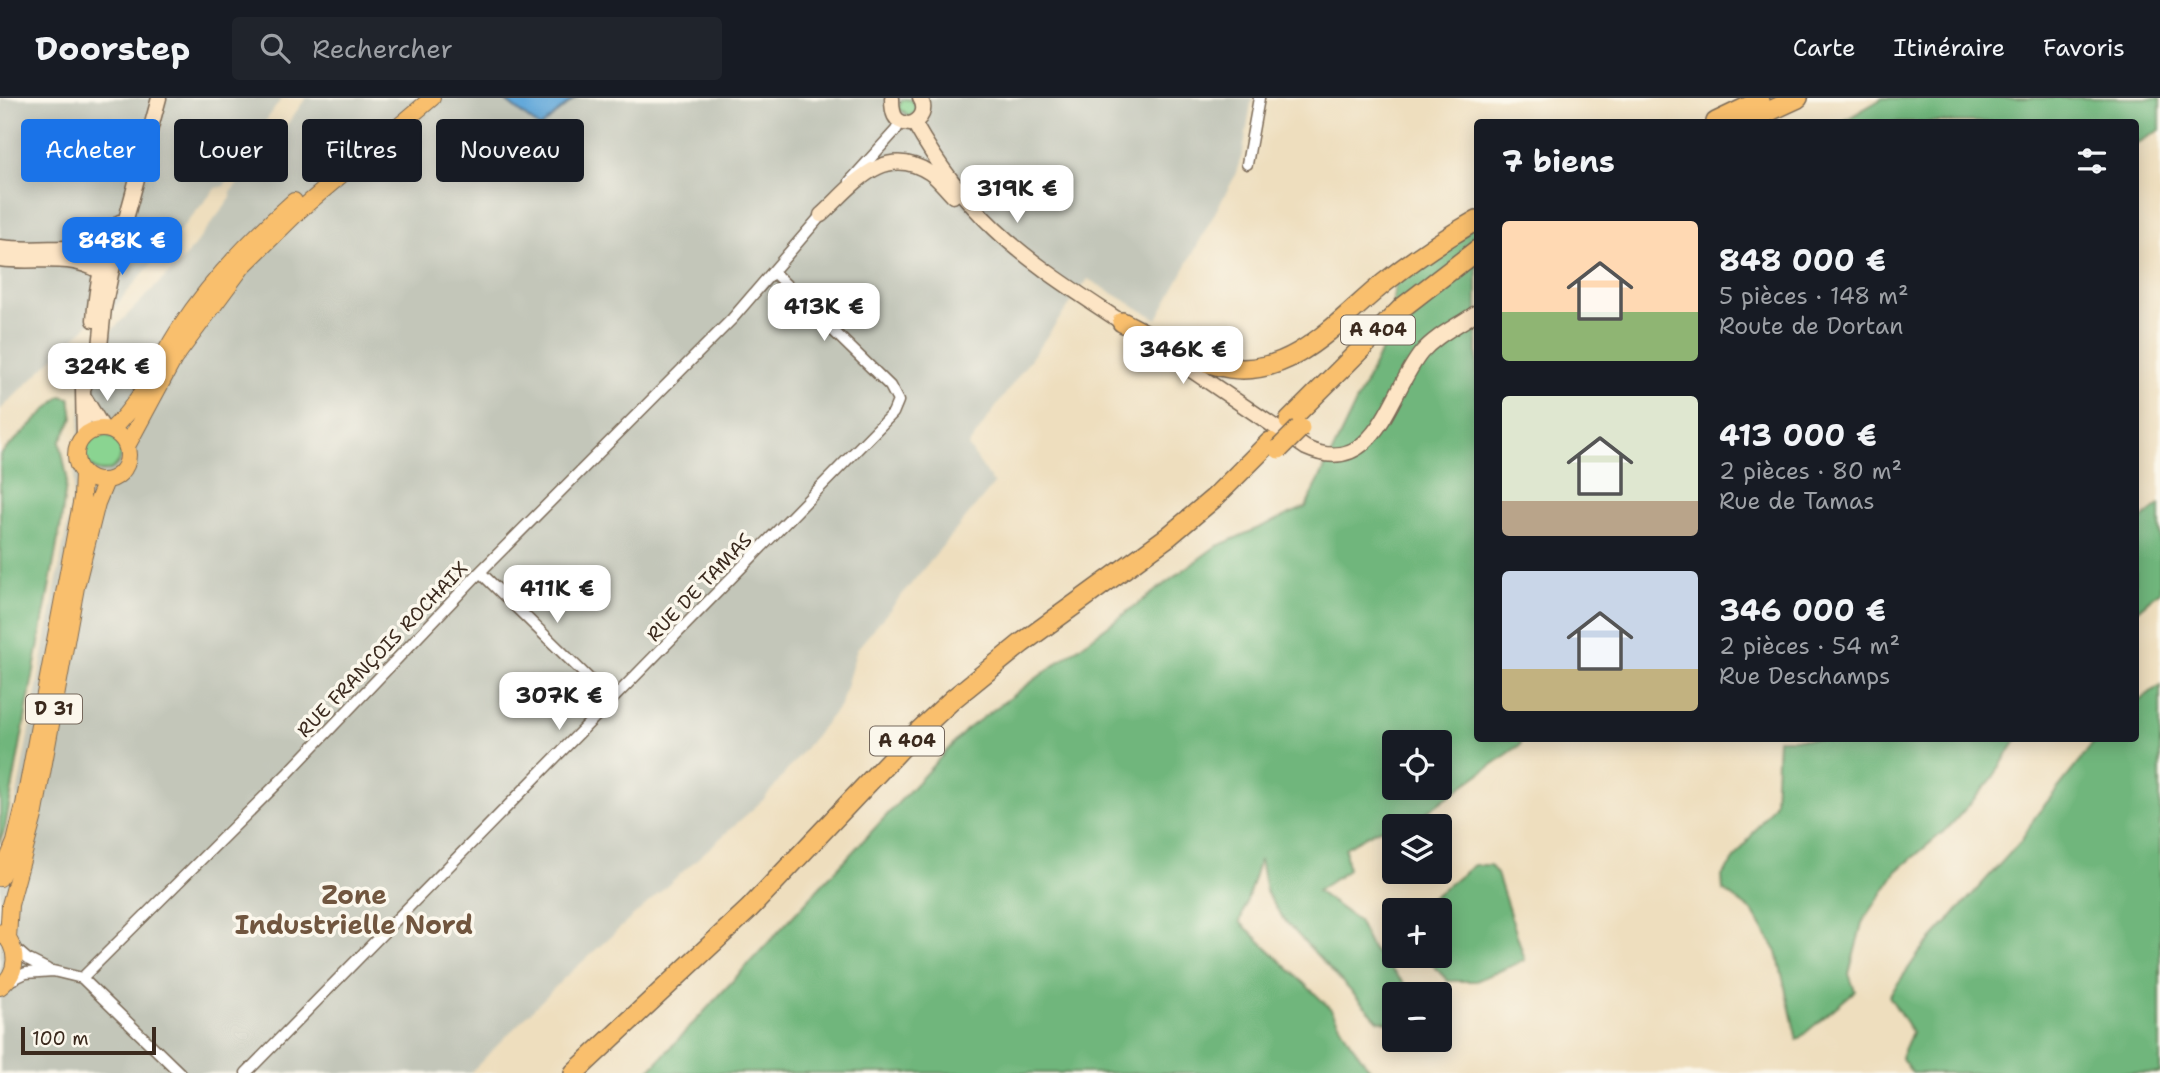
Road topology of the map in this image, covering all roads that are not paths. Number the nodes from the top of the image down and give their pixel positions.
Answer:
1 (159, 98) edge
2 (416, 98) edge
3 (432, 98) edge
4 (920, 98) edge
5 (1259, 98) edge
6 (1798, 98) edge
7 (893, 100) edge
8 (1754, 113) edge
9 (391, 119) edge
10 (407, 119) edge
11 (1723, 119) edge
12 (1729, 119) edge
13 (907, 122) junction
14 (1247, 164) dead end
15 (321, 182) edge
16 (328, 182) edge
17 (304, 198) junction
18 (130, 206) junction
19 (821, 215) junction
20 (1474, 222) edge
21 (0, 247) edge
22 (52, 250) junction
23 (107, 251) junction
24 (1474, 252) edge
25 (0, 259) edge
26 (25, 262) junction
27 (1474, 267) edge
28 (99, 271) junction
29 (1048, 271) junction
30 (773, 272) junction
31 (104, 308) junction
32 (1474, 314) edge
33 (1122, 323) junction
34 (94, 362) junction
35 (82, 395) junction
36 (1294, 425) junction
37 (107, 429) junction
38 (84, 436) junction
39 (127, 446) junction
40 (1275, 446) junction
41 (83, 473) junction
42 (106, 481) junction
43 (480, 572) junction
44 (612, 701) junction
45 (0, 878) edge
46 (7, 939) edge
47 (53, 971) junction
48 (82, 978) junction
49 (3, 985) edge
50 (180, 1073) edge
51 (247, 1073) edge
52 (574, 1073) edge
53 (592, 1073) edge

1 - 18 main road
2 - 9 main road
3 - 10 main road
4 - 13 main road
5 - 14 street
6 - 8 highway
7 - 13 main road
8 - 11 highway
8 - 12 highway
13 - 19 street, RUE FRANÇOIS ROCHAIX
13 - 29 main road
15 - 17 main road
16 - 17 main road
17 - 37 main road
17 - 39 main road
18 - 23 main road
18 - 31 main road
19 - 29 main road
19 - 30 street, RUE FRANÇOIS ROCHAIX
20 - 33 highway
21 - 22 main road
22 - 23 main road
22 - 26 main road
23 - 28 main road
23 - 31 main road
24 - 36 highway, A 404
25 - 26 main road
26 - 28 main road
27 - 36 highway, A 404
28 - 34 main road
29 - 33 main road
30 - 43 street, RUE FRANÇOIS ROCHAIX
30 - 44 street, RUE DE TAMAS
31 - 34 main road
32 - 33 main road
34 - 35 main road
35 - 37 main road
35 - 38 main road
36 - 40 highway, A 404
37 - 38 main road
37 - 39 main road
38 - 41 main road
39 - 42 main road
40 - 52 highway, A 404
40 - 53 highway, A 404
41 - 42 main road
41 - 45 main road, D 31
42 - 46 main road, D 31
43 - 44 street
43 - 48 street, RUE FRANÇOIS ROCHAIX
44 - 51 street, RUE DE TAMAS
46 - 47 street
46 - 49 main road
47 - 48 street
47 - 49 street
48 - 50 street

